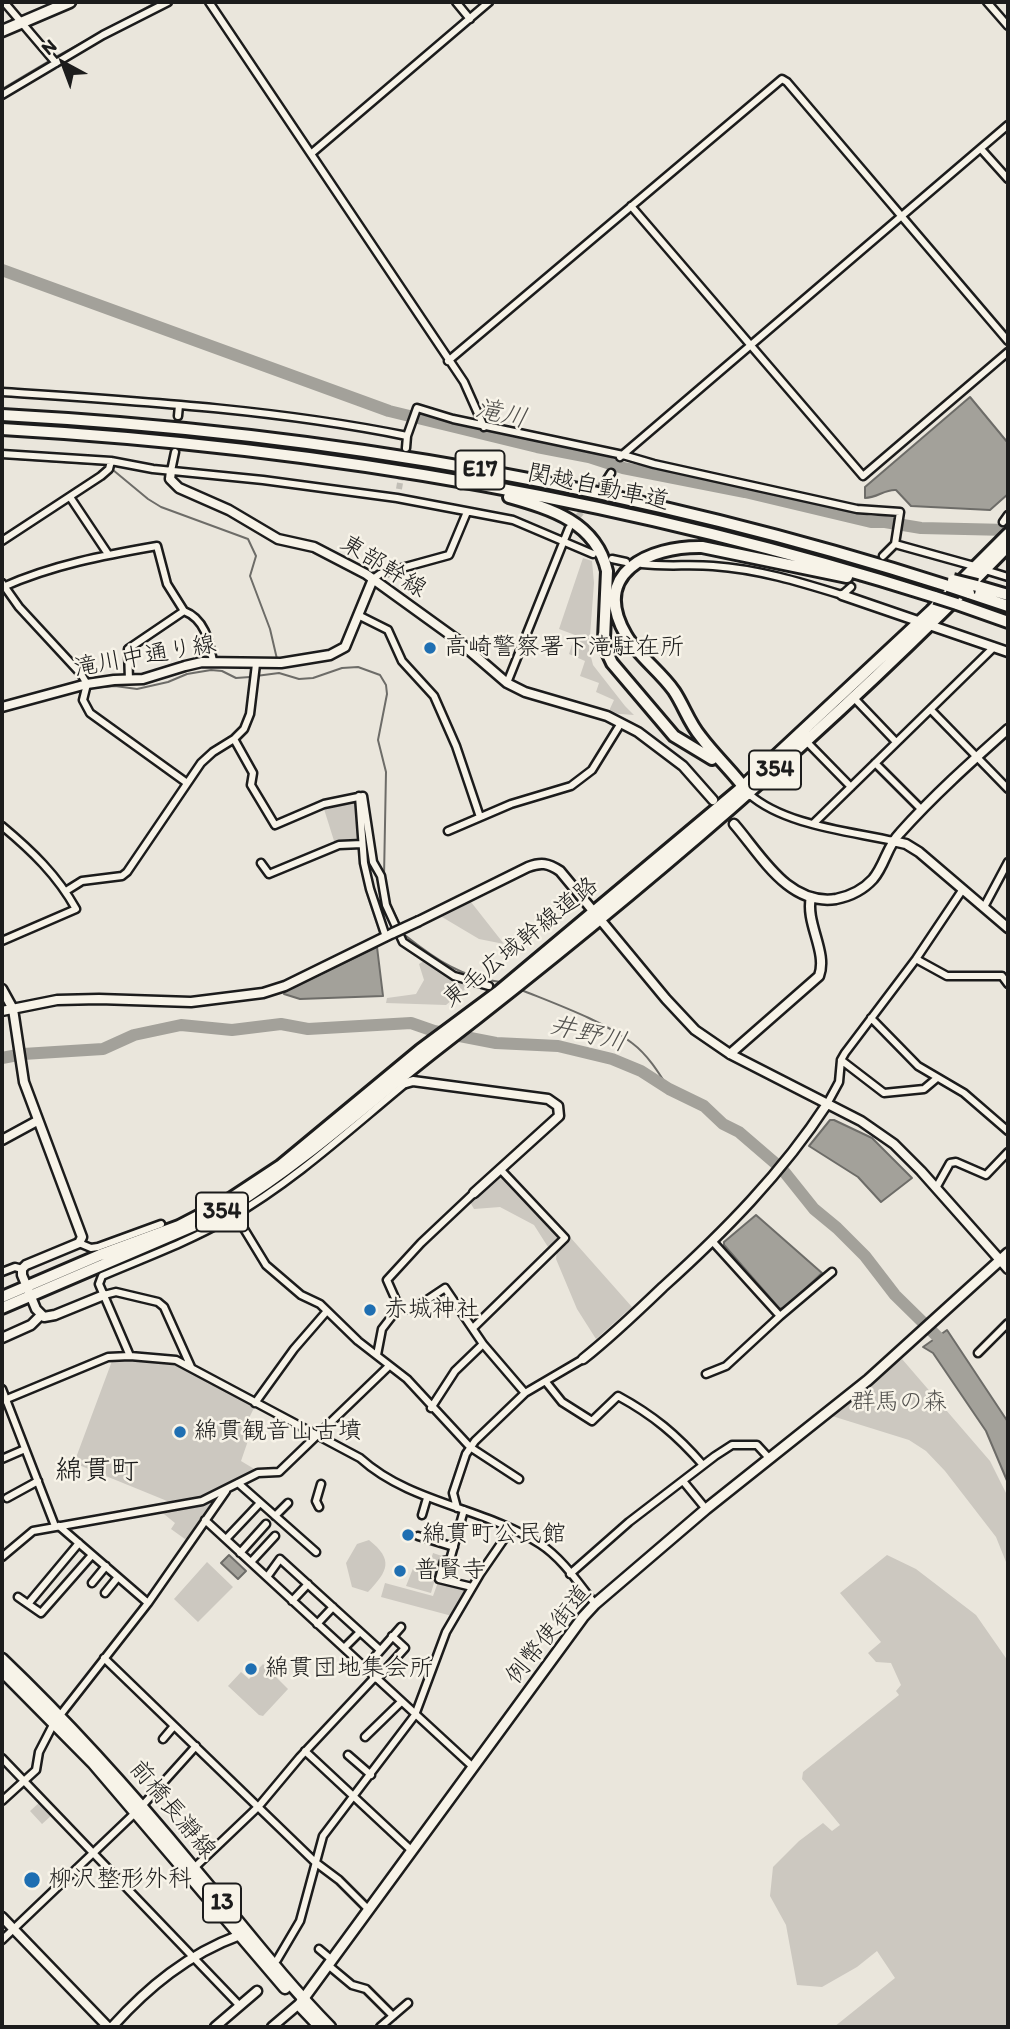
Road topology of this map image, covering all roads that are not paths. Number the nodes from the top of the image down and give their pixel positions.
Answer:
1 (4, 2) edge
2 (70, 2) edge
3 (168, 2) edge
4 (209, 2) edge
5 (456, 2) edge
6 (489, 2) edge
7 (987, 2) edge
8 (470, 19) junction
9 (21, 23) junction
10 (1008, 26) edge
11 (2, 31) edge
12 (56, 63) junction
13 (2, 95) edge
14 (1008, 125) edge
15 (981, 149) junction
16 (312, 153) junction
17 (1008, 180) edge
18 (631, 206) junction
19 (901, 216) junction
20 (1008, 341) edge
21 (751, 346) junction
22 (1008, 352) edge
23 (448, 361) junction
24 (2, 392) edge
25 (179, 405) junction
26 (2, 415) edge
27 (178, 416) tunnel mouth
28 (484, 427) junction
29 (2, 429) edge
30 (407, 436) junction
31 (406, 448) tunnel mouth
32 (175, 453) tunnel mouth
33 (2, 454) edge
34 (621, 457) junction
35 (110, 465) junction
36 (171, 471) junction
37 (611, 473) dead end
38 (456, 481) junction
39 (604, 485) tunnel mouth
40 (399, 489) tunnel mouth
41 (70, 496) junction
42 (397, 498) junction
43 (467, 512) junction
44 (1008, 515) edge
45 (1003, 522) dead end
46 (569, 528) tunnel mouth
47 (1007, 540) edge
48 (2, 541) edge
49 (563, 542) junction
50 (895, 544) junction
51 (593, 554) dead end
52 (108, 555) junction
53 (883, 556) tunnel mouth
54 (612, 559) dead end
55 (626, 562) dead end
56 (642, 565) dead end
57 (980, 568) junction
58 (1008, 577) edge
59 (373, 579) junction
60 (3, 586) edge
61 (851, 587) tunnel mouth
62 (908, 589) junction
63 (973, 590) junction
64 (842, 595) junction
65 (1008, 595) edge
66 (1008, 606) edge
67 (184, 611) junction
68 (358, 615) junction
69 (925, 622) junction
70 (1008, 622) edge
71 (995, 647) junction
72 (1008, 652) edge
73 (213, 661) junction
74 (256, 664) junction
75 (129, 680) junction
76 (507, 683) junction
77 (87, 684) junction
78 (853, 697) junction
79 (2, 706) edge
80 (931, 709) junction
81 (621, 723) junction
82 (1008, 729) edge
83 (233, 739) junction
84 (806, 741) junction
85 (896, 742) junction
86 (976, 757) junction
87 (875, 763) junction
88 (187, 783) junction
89 (851, 787) junction
90 (1008, 789) edge
91 (744, 790) junction
92 (359, 796) junction
93 (713, 800) dead end
94 (922, 810) junction
95 (480, 817) junction
96 (814, 823) junction
97 (734, 824) dead end
98 (2, 826) edge
99 (448, 831) dead end
100 (893, 841) junction
101 (362, 844) junction
102 (1008, 862) edge
103 (261, 863) dead end
104 (963, 889) junction
105 (65, 891) junction
106 (811, 897) junction
107 (984, 907) junction
108 (597, 916) junction
109 (407, 923) dead end
110 (1007, 925) edge
111 (392, 935) junction
112 (2, 941) edge
113 (916, 959) junction
114 (1005, 976) edge
115 (1008, 984) edge
116 (2, 989) edge
117 (498, 990) junction
118 (13, 1009) junction
119 (2, 1011) edge
120 (871, 1018) junction
121 (730, 1054) junction
122 (841, 1060) junction
123 (937, 1078) junction
124 (406, 1083) joint
125 (827, 1104) junction
126 (37, 1121) junction
127 (1008, 1131) edge
128 (2, 1140) edge
129 (1008, 1152) edge
130 (500, 1169) junction
131 (936, 1188) junction
132 (474, 1193) joint
133 (235, 1214) junction
134 (161, 1224) dead end
135 (713, 1242) junction
136 (79, 1243) junction
137 (1004, 1256) edge
138 (22, 1269) junction
139 (1008, 1269) edge
140 (2, 1272) edge
141 (832, 1272) dead end
142 (29, 1291) junction
143 (104, 1295) junction
144 (2, 1297) edge
145 (399, 1307) junction
146 (2, 1308) edge
147 (327, 1311) junction
148 (41, 1315) junction
149 (780, 1316) junction
150 (1008, 1323) edge
151 (473, 1328) junction
152 (2, 1338) edge
153 (483, 1343) junction
154 (978, 1353) dead end
155 (377, 1355) junction
156 (130, 1356) junction
157 (583, 1359) joint
158 (389, 1366) junction
159 (191, 1367) junction
160 (706, 1374) dead end
161 (546, 1382) junction
162 (2, 1389) edge
163 (525, 1393) junction
164 (4, 1400) edge
165 (255, 1403) junction
166 (431, 1408) junction
167 (317, 1434) junction
168 (470, 1447) junction
169 (25, 1449) junction
170 (2, 1458) edge
171 (769, 1458) junction
172 (703, 1465) junction
173 (519, 1479) dead end
174 (683, 1480) junction
175 (38, 1481) junction
176 (238, 1483) junction
177 (321, 1484) dead end
178 (227, 1490) junction
179 (6, 1498) dead end
180 (427, 1498) junction
181 (260, 1503) junction
182 (288, 1503) dead end
183 (319, 1507) dead end
184 (461, 1509) junction
185 (706, 1509) junction
186 (422, 1515) dead end
187 (275, 1516) junction
188 (205, 1520) junction
189 (266, 1524) dead end
190 (57, 1526) junction
191 (511, 1529) junction
192 (275, 1536) dead end
193 (418, 1536) dead end
194 (226, 1539) junction
195 (79, 1543) junction
196 (454, 1547) junction
197 (316, 1552) dead end
198 (240, 1553) junction
199 (92, 1555) junction
200 (2, 1557) edge
201 (251, 1562) junction
202 (106, 1566) junction
203 (570, 1574) junction
204 (118, 1577) junction
205 (267, 1577) junction
206 (92, 1583) dead end
207 (308, 1584) junction
208 (472, 1587) junction
209 (104, 1593) dead end
210 (18, 1597) dead end
211 (292, 1601) junction
212 (148, 1603) junction
213 (28, 1604) junction
214 (595, 1604) junction
215 (333, 1607) junction
216 (317, 1624) junction
217 (401, 1627) dead end
218 (359, 1632) junction
219 (392, 1636) junction
220 (344, 1648) junction
221 (380, 1650) junction
222 (104, 1658) junction
223 (2, 1659) edge
224 (365, 1668) junction
225 (2, 1671) edge
226 (376, 1678) junction
227 (401, 1702) junction
228 (415, 1715) junction
229 (57, 1719) junction
230 (174, 1726) junction
231 (365, 1737) dead end
232 (163, 1739) dead end
233 (196, 1746) junction
234 (305, 1751) junction
235 (348, 1755) dead end
236 (2, 1758) edge
237 (473, 1767) junction
238 (371, 1775) junction
239 (24, 1782) junction
240 (353, 1796) junction
241 (2, 1801) edge
242 (259, 1806) junction
243 (139, 1809) junction
244 (411, 1850) junction
245 (93, 1853) junction
246 (315, 1862) junction
247 (194, 1868) junction
248 (368, 1909) junction
249 (2, 1917) edge
250 (13, 1929) junction
251 (240, 1935) junction
252 (2, 1940) edge
253 (319, 1949) dead end
254 (193, 1958) junction
255 (330, 1962) junction
256 (272, 1963) junction
257 (257, 1992) dead end
258 (301, 2002) junction
259 (408, 2003) dead end
260 (240, 2006) junction
261 (393, 2016) junction
262 (110, 2027) edge
263 (215, 2027) edge
264 (272, 2027) edge
265 (320, 2027) edge
266 (330, 2027) edge
267 (380, 2027) edge

1 - 9 street
2 - 9 main road
3 - 12 street
4 - 16 street
5 - 8 street
6 - 8 street
7 - 10 street
8 - 16 street
9 - 11 main road
9 - 12 street
12 - 13 street
14 - 15 street
15 - 17 street
15 - 19 street
16 - 23 street
18 - 19 street
18 - 21 street
18 - 23 street
19 - 20 street
19 - 21 street
21 - 22 street
21 - 34 street
23 - 28 street
24 - 25 street
25 - 27 street
25 - 30 street
26 - 63 highway, 関越自動車道 / E17, bridge
28 - 30 street
28 - 34 street
29 - 38 highway, 関越自動車道 / E17
30 - 31 street
32 - 36 street
33 - 35 street
34 - 50 street
35 - 36 street
35 - 41 street
36 - 42 street
36 - 59 street, 東部幹線
37 - 39 street
38 - 62 highway, 関越自動車道 / E17
38 - 91 highway
40 - 42 street
41 - 48 street
41 - 52 street
42 - 43 street
43 - 49 street
43 - 59 street
44 - 45 street
46 - 49 street
47 - 57 highway, 東毛広域幹線道路 / 354
49 - 51 street
49 - 76 street
50 - 53 street
50 - 57 street
52 - 60 street
52 - 67 street
54 - 55 street
56 - 64 street
57 - 58 street
57 - 69 highway, 東毛広域幹線道路 / 354
59 - 68 street, 滝川中通り線
59 - 76 street, 東部幹線
60 - 77 street
61 - 64 street
62 - 70 highway, 関越自動車道 / E17, bridge
62 - 91 highway
63 - 65 highway
63 - 66 highway, 関越自動車道 / E17
64 - 69 street
67 - 73 street
67 - 75 street
68 - 74 street, 滝川中通り線
68 - 95 street
69 - 71 street
69 - 78 highway, 東毛広域幹線道路 / 354
69 - 91 highway, 東毛広域幹線道路 / 354
71 - 72 street
71 - 80 street
73 - 74 street, 滝川中通り線
73 - 75 street, 滝川中通り線
74 - 83 street
75 - 77 street, 滝川中通り線
76 - 81 street, 東部幹線
77 - 79 street, 滝川中通り線
77 - 88 street
78 - 84 highway, 東毛広域幹線道路 / 354
78 - 85 street
80 - 85 street
80 - 86 street
81 - 93 street, 東部幹線
81 - 95 street
82 - 86 street
83 - 88 street
83 - 92 street
84 - 89 street
84 - 91 highway, 東毛広域幹線道路 / 354
85 - 87 street
86 - 90 street
86 - 94 street
87 - 89 street
87 - 94 street
88 - 105 street
89 - 96 street
91 - 96 street
91 - 108 highway, 東毛広域幹線道路 / 354
92 - 101 street
92 - 111 street
94 - 100 street
95 - 99 street
96 - 100 street
97 - 106 street
98 - 105 street
100 - 104 street
100 - 106 street
101 - 103 street
101 - 111 street
102 - 107 street
104 - 107 street
104 - 113 street
105 - 112 street
106 - 121 street
107 - 110 street
108 - 111 street, bridge
108 - 117 highway, 東毛広域幹線道路 / 354
108 - 121 street
109 - 111 street
111 - 117 street
111 - 118 street
113 - 114 street
113 - 120 street
114 - 115 street
116 - 118 street
117 - 142 highway, 東毛広域幹線道路 / 354
118 - 119 street
118 - 126 street
120 - 122 street
120 - 123 street
121 - 125 street
122 - 123 street
122 - 125 street
123 - 127 street
124 - 130 street
124 - 133 street
125 - 131 street
125 - 135 street
126 - 128 street
126 - 136 street
129 - 131 street
130 - 132 street
130 - 151 street
131 - 137 street
132 - 145 street
133 - 143 street
133 - 147 street
134 - 136 street
135 - 149 street
135 - 157 street
136 - 138 street
137 - 139 street
137 - 171 main road, 例幣使街道
138 - 140 street
138 - 142 street
141 - 149 street
142 - 144 highway, 東毛広域幹線道路 / 354
142 - 146 highway, 東毛広域幹線道路 / 354
142 - 148 street
143 - 148 street
143 - 156 street
143 - 159 street
145 - 151 street
145 - 155 street
147 - 155 street
147 - 165 street
148 - 152 street
149 - 160 street
150 - 154 street
151 - 153 street
153 - 163 street
153 - 166 street
155 - 158 street
156 - 159 street
156 - 164 street
157 - 161 street
158 - 166 street
158 - 167 street
159 - 165 street
161 - 163 street
161 - 172 street
162 - 164 street
163 - 168 street
164 - 169 street
165 - 167 street
166 - 168 street
167 - 176 street
167 - 180 street
168 - 173 street
168 - 184 street
169 - 170 street
169 - 175 street
171 - 172 street
171 - 185 main road, 例幣使街道
172 - 174 street
174 - 185 street
174 - 203 street
175 - 179 street
175 - 190 street
176 - 178 street
176 - 181 street
177 - 183 street
178 - 188 street
178 - 190 street
180 - 184 street
180 - 186 street
181 - 187 street
181 - 194 street
182 - 187 street
184 - 191 street
184 - 196 street
185 - 214 main road, 例幣使街道
187 - 197 street
188 - 194 street
188 - 212 street
189 - 198 street
190 - 195 street
190 - 200 street
191 - 203 street
191 - 208 street
192 - 201 street
193 - 196 street
194 - 198 street
195 - 199 street
195 - 213 street
196 - 208 street
198 - 201 street
199 - 202 street
199 - 213 street
201 - 205 street
202 - 204 street
202 - 206 street
203 - 214 street
204 - 209 street
204 - 212 street
205 - 207 street
205 - 211 street
207 - 211 street
207 - 215 street
208 - 228 street
210 - 213 street
211 - 216 street
212 - 222 street
214 - 237 main road, 例幣使街道
215 - 216 street
215 - 218 street
216 - 220 street
217 - 219 street
218 - 220 street
218 - 221 street
219 - 221 street
219 - 226 street
220 - 224 street
221 - 224 street
222 - 229 street
222 - 230 street
223 - 229 main road, 前橋長瀞線 / 13
224 - 226 street
225 - 229 main road, 前橋長瀞線 / 13
226 - 227 street
226 - 234 street
227 - 228 street
227 - 231 street
228 - 237 street
228 - 238 street
229 - 239 street
229 - 243 main road, 前橋長瀞線 / 13
230 - 232 street
230 - 233 street
233 - 242 street
233 - 243 street
234 - 240 street
234 - 242 street
235 - 238 street
236 - 239 street
237 - 244 main road, 例幣使街道
238 - 240 street
239 - 241 street
239 - 245 street
240 - 244 street
240 - 246 street
242 - 246 street
242 - 247 street
243 - 245 street
243 - 247 main road, 前橋長瀞線 / 13
243 - 251 main road, 前橋長瀞線 / 13
244 - 248 main road, 例幣使街道
245 - 250 street
245 - 254 street
246 - 248 street
246 - 256 street
247 - 256 main road, 前橋長瀞線 / 13
248 - 255 main road, 例幣使街道
249 - 250 street
250 - 252 street
250 - 262 street
251 - 254 street
251 - 258 main road, 前橋長瀞線 / 13
253 - 255 street
254 - 260 street
254 - 262 street
255 - 258 main road, 例幣使街道
255 - 261 street
256 - 258 main road, 前橋長瀞線 / 13
257 - 260 street
258 - 264 street
258 - 265 main road, 前橋長瀞線 / 13
258 - 266 main road, 前橋長瀞線 / 13
259 - 261 street
260 - 263 street
261 - 267 street

